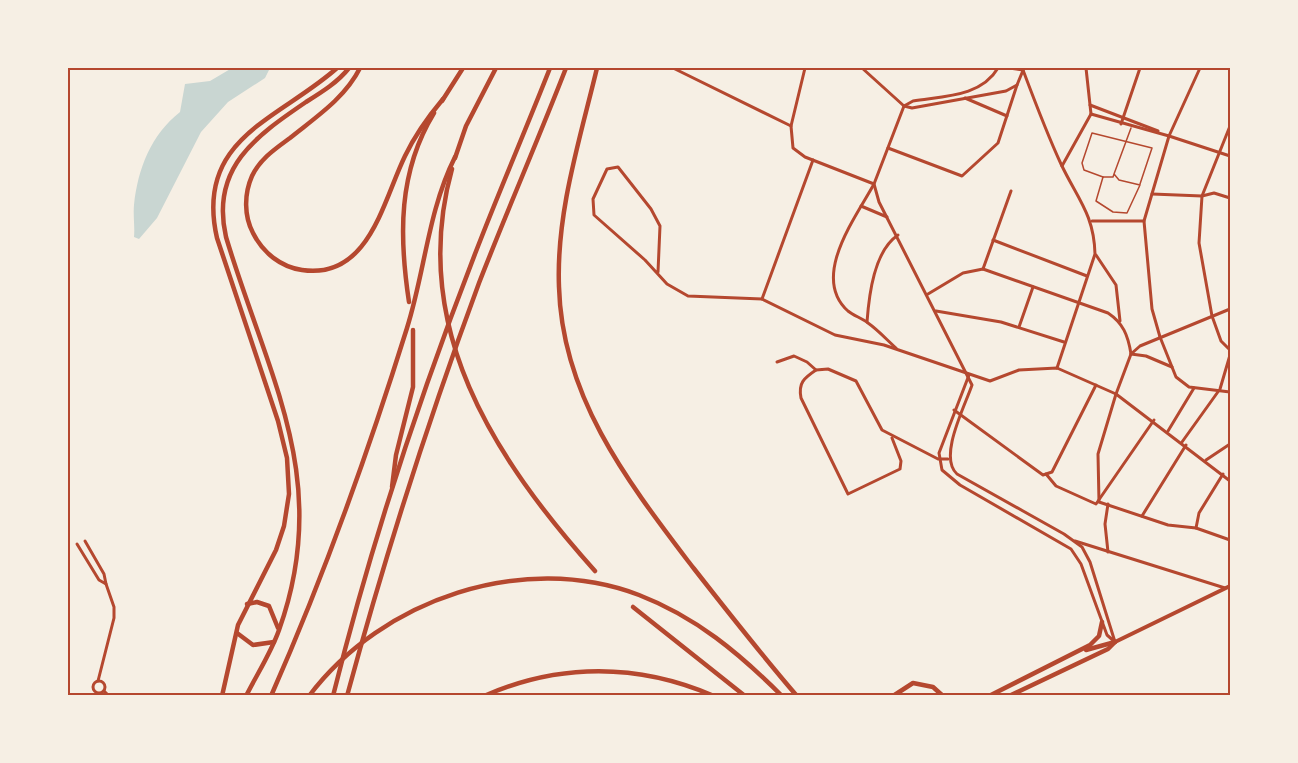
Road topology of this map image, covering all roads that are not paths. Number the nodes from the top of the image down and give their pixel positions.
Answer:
1 (337, 68) edge
2 (349, 68) edge
3 (360, 68) edge
4 (463, 68) edge
5 (496, 68) edge
6 (550, 68) edge
7 (566, 68) edge
8 (597, 68) edge
9 (673, 68) edge
10 (803, 68) edge
11 (862, 68) edge
12 (998, 68) edge
13 (1009, 68) edge
14 (1086, 68) edge
15 (1140, 68) edge
16 (1200, 68) edge
17 (1023, 69) edge
18 (1017, 85) junction
19 (965, 98) junction
20 (443, 99) junction
21 (1090, 105) junction
22 (904, 106) junction
23 (1091, 114) junction
24 (1007, 116) junction
25 (1123, 117) junction
26 (1121, 124) junction
27 (790, 126) junction
28 (1230, 126) edge
29 (1132, 127) junction
30 (1169, 136) junction
31 (1127, 140) junction
32 (888, 148) junction
33 (1219, 152) junction
34 (1230, 156) edge
35 (455, 158) junction
36 (813, 160) junction
37 (1062, 166) junction
38 (1114, 174) junction
39 (1103, 177) junction
40 (873, 184) junction
41 (1140, 185) junction
42 (1011, 191) dead end
43 (1152, 194) junction
44 (1202, 196) junction
45 (1230, 198) edge
46 (861, 206) junction
47 (888, 218) junction
48 (1092, 221) junction
49 (1144, 221) junction
50 (898, 235) junction
51 (993, 240) junction
52 (1095, 254) junction
53 (983, 269) junction
54 (658, 272) junction
55 (1087, 276) junction
56 (1033, 287) junction
57 (928, 294) junction
58 (762, 299) junction
59 (1079, 301) junction
60 (409, 302) dead end
61 (1230, 309) edge
62 (936, 310) junction
63 (1212, 316) junction
64 (1120, 321) junction
65 (867, 322) junction
66 (1018, 327) junction
67 (413, 330) dead end
68 (1160, 337) junction
69 (1064, 342) junction
70 (897, 349) junction
71 (1230, 350) edge
72 (1131, 354) junction
73 (1230, 355) edge
74 (777, 362) dead end
75 (1172, 367) junction
76 (1057, 368) junction
77 (816, 370) junction
78 (969, 375) junction
79 (1096, 385) junction
80 (1194, 388) junction
81 (1220, 389) junction
82 (1230, 392) edge
83 (1116, 394) junction
84 (954, 410) junction
85 (962, 414) junction
86 (1154, 420) junction
87 (1168, 431) junction
88 (891, 438) junction
89 (1182, 442) junction
90 (1230, 444) edge
91 (1186, 445) junction
92 (938, 459) junction
93 (948, 459) junction
94 (1206, 460) junction
95 (1046, 474) junction
96 (1223, 474) junction
97 (1230, 481) edge
98 (392, 494) junction
99 (1099, 502) junction
100 (1108, 504) junction
101 (1142, 516) junction
102 (1197, 528) junction
103 (1230, 540) edge
104 (85, 541) dead end
105 (1075, 541) junction
106 (77, 543) dead end
107 (1108, 552) junction
108 (595, 571) dead end
109 (106, 584) junction
110 (1229, 587) edge
111 (247, 604) junction
112 (633, 607) dead end
113 (1102, 622) junction
114 (279, 631) junction
115 (237, 633) junction
116 (274, 642) junction
117 (1115, 642) junction
118 (1074, 654) junction
119 (98, 681) junction
120 (93, 687) junction
121 (104, 691) junction
122 (91, 696) edge
123 (109, 696) edge
124 (222, 696) edge
125 (246, 696) edge
126 (271, 696) edge
127 (309, 696) edge
128 (333, 696) edge
129 (348, 696) edge
130 (484, 696) edge
131 (714, 696) edge
132 (746, 696) edge
133 (782, 696) edge
134 (797, 696) edge
135 (893, 696) edge
136 (943, 696) edge
137 (989, 696) edge
138 (1009, 696) edge

1 - 111 main road
2 - 114 main road
3 - 20 main road
4 - 20 main road
5 - 35 main road
6 - 98 main road
7 - 129 main road
8 - 134 main road
9 - 27 street
10 - 27 street
11 - 22 street
12 - 22 street
13 - 17 street
14 - 21 street
15 - 25 street
16 - 30 street
17 - 18 street
17 - 37 street
18 - 19 street
18 - 24 street
19 - 22 street
19 - 24 street
20 - 60 main road
21 - 23 street
21 - 25 street
22 - 32 street
23 - 26 street
23 - 37 street
24 - 32 street
25 - 26 street
25 - 30 street
26 - 29 street
27 - 36 street
28 - 33 street
29 - 30 street
29 - 31 lane
30 - 33 street
30 - 43 street
31 - 38 lane
31 - 39 lane
31 - 41 lane
32 - 40 street
33 - 34 street
33 - 44 street
35 - 108 main road
35 - 126 main road
36 - 40 street
36 - 58 street
37 - 48 street
38 - 39 lane
38 - 41 lane
39 - 41 lane
40 - 46 street
40 - 47 street
42 - 51 street
43 - 44 street
43 - 49 street
44 - 45 street
44 - 63 street
46 - 47 street
46 - 65 street
47 - 50 street
48 - 49 street
48 - 52 street
49 - 68 street
50 - 57 street
50 - 65 street
51 - 53 street
51 - 55 street
52 - 55 street
52 - 64 street
53 - 56 street
53 - 57 street
54 - 54 street
54 - 58 street
55 - 59 street
56 - 59 street
56 - 66 street
57 - 62 street
58 - 70 street
59 - 64 street
59 - 69 street
61 - 63 street
62 - 66 street
62 - 78 street
63 - 68 street
63 - 71 street
64 - 72 street
65 - 70 street
66 - 69 street
67 - 98 main road
68 - 72 street
68 - 75 street
69 - 76 street
70 - 78 street
72 - 75 street
72 - 83 street
73 - 81 street
74 - 77 street
75 - 80 street
76 - 78 street
76 - 79 street
77 - 88 street
77 - 88 street
78 - 84 street
78 - 85 street
79 - 83 street
79 - 95 street
80 - 81 street
80 - 87 street
81 - 82 street
81 - 89 street
83 - 86 street
83 - 99 street
84 - 85 street
84 - 92 street
85 - 93 street
85 - 95 street
86 - 87 street
86 - 99 street
87 - 89 street
88 - 92 street
89 - 91 street
90 - 94 street
91 - 94 street
91 - 101 street
92 - 93 street
92 - 113 street
93 - 105 street
94 - 96 street
95 - 99 street
96 - 97 street
96 - 102 street
98 - 128 main road
99 - 100 street
100 - 101 street
100 - 107 street
101 - 102 street
102 - 103 street
104 - 109 street
105 - 107 street
105 - 117 street
106 - 109 street
107 - 110 street
109 - 119 street
110 - 117 main road
111 - 114 main road
111 - 115 main road
112 - 132 main road
113 - 117 street
113 - 118 main road
114 - 116 main road
115 - 116 main road
115 - 124 main road
116 - 125 main road
117 - 118 main road
117 - 138 main road
118 - 137 main road
119 - 120 street
119 - 121 street
120 - 121 street
120 - 122 street
121 - 123 street
127 - 133 main road
130 - 131 main road
135 - 136 main road

